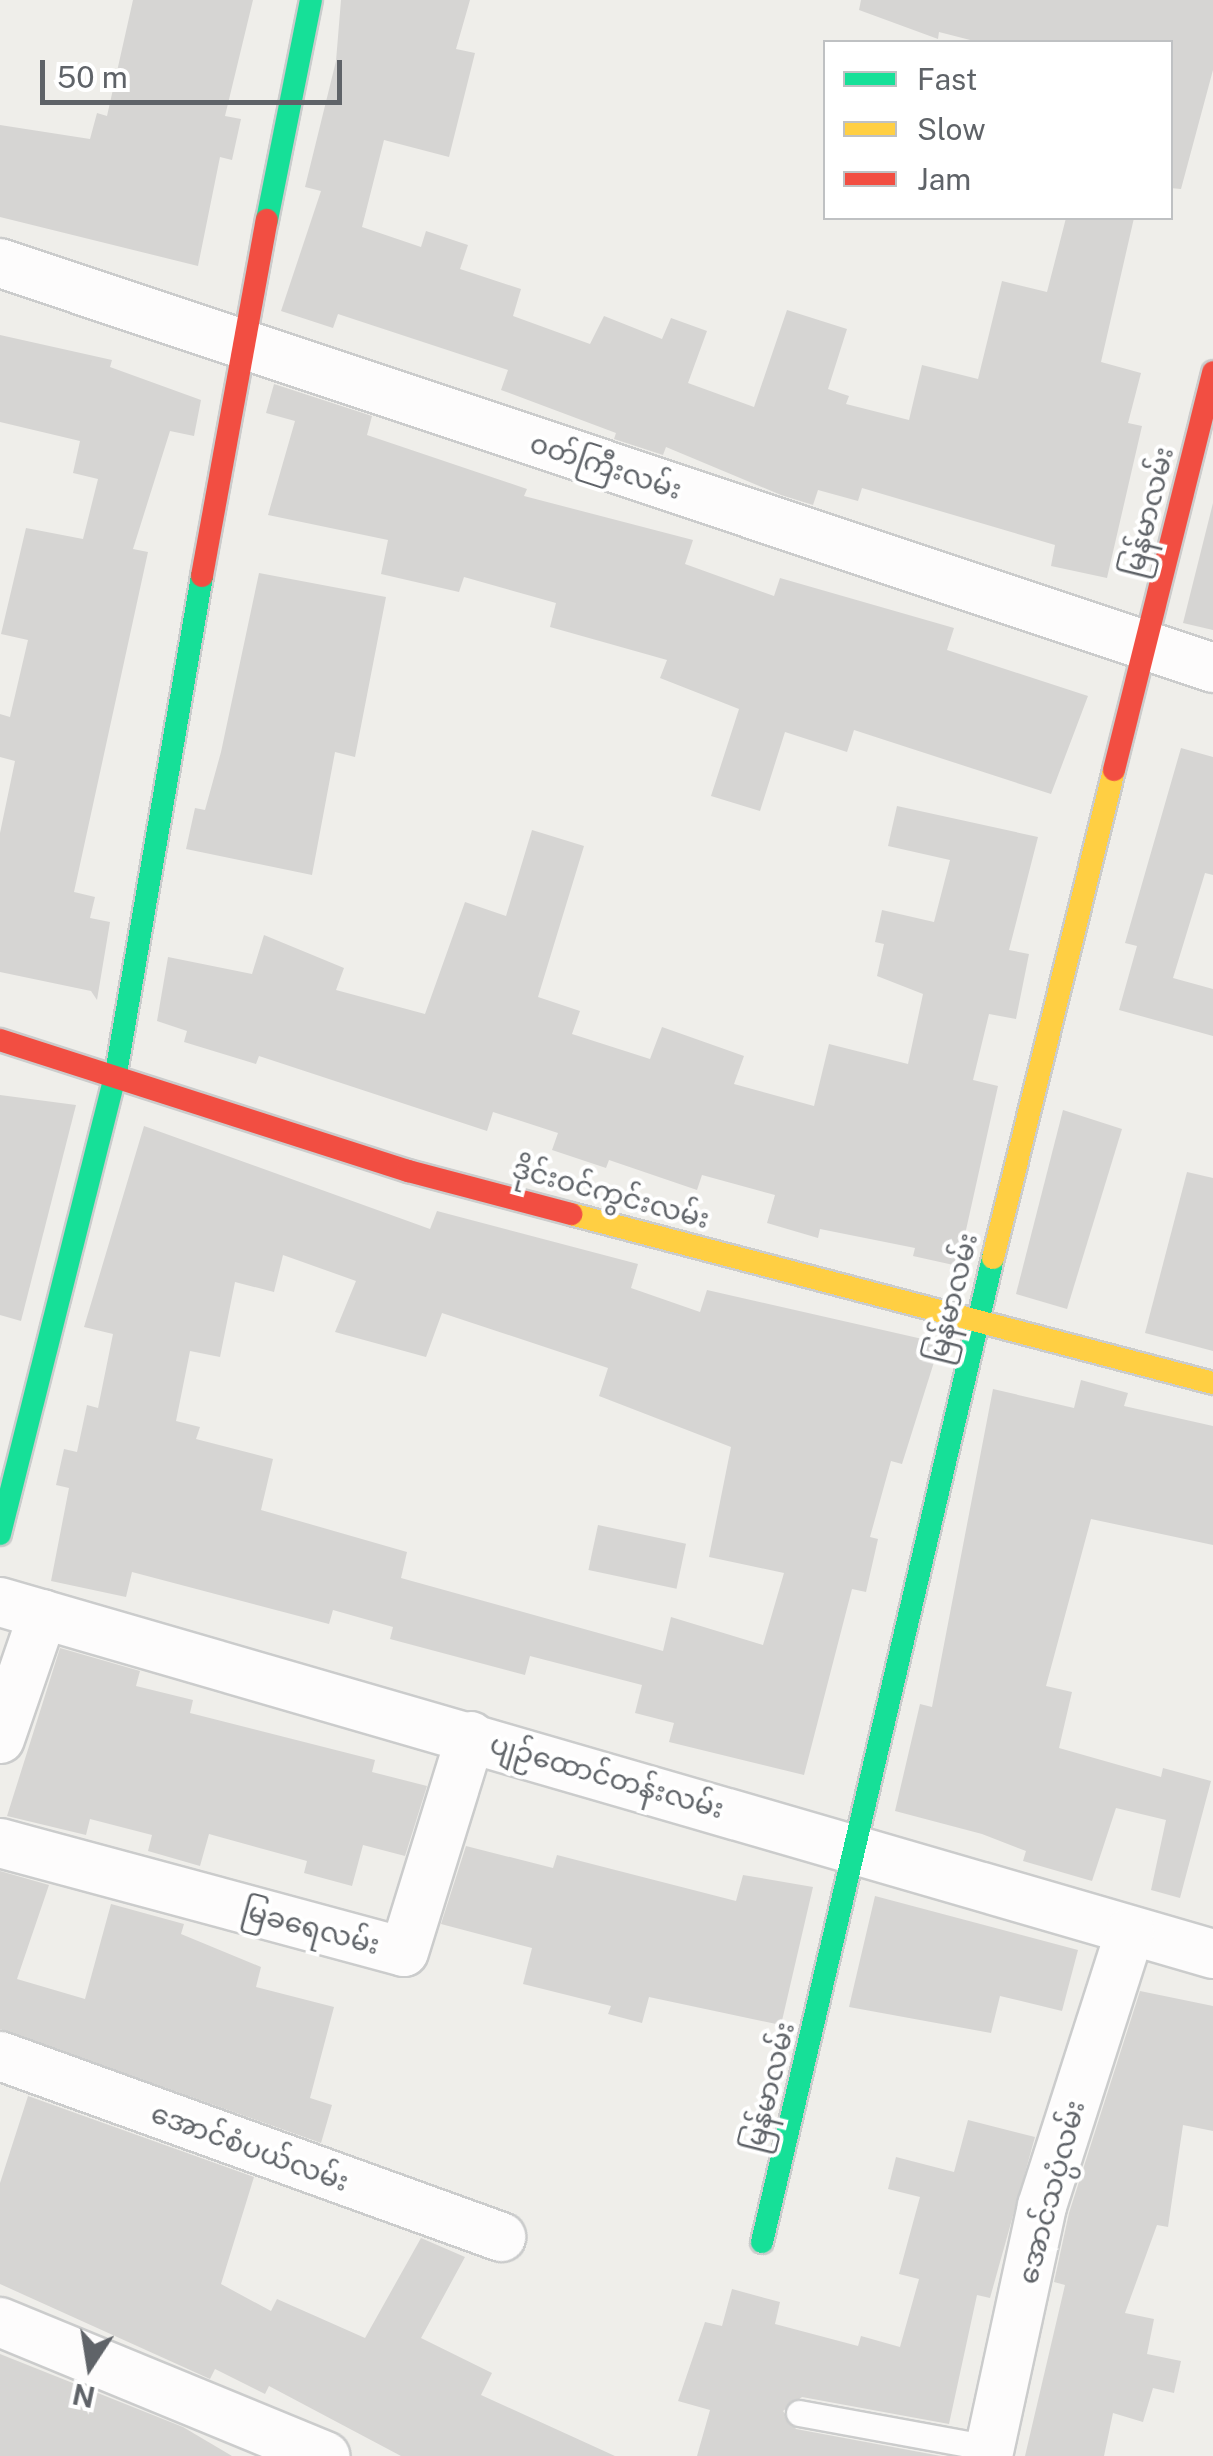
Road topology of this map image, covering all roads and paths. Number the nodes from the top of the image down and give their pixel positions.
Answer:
1 (311, 0) edge
2 (0, 263) edge
3 (242, 344) junction
4 (1213, 372) edge
5 (1146, 646) junction
6 (1213, 668) edge
7 (0, 1040) edge
8 (116, 1073) junction
9 (977, 1321) junction
10 (1213, 1383) edge
11 (0, 1534) edge
12 (22, 1608) edge
13 (471, 1736) junction
14 (0, 1739) edge
15 (0, 1843) edge
16 (857, 1848) junction
17 (1130, 1932) junction
18 (1213, 1954) edge
19 (0, 2056) edge
20 (500, 2237) dead end
21 (762, 2242) dead end
22 (0, 2322) edge
23 (799, 2412) dead end
24 (989, 2452) edge
25 (324, 2456) edge

1 - 3 street
2 - 3 street, ၀တ်ကြီးလမ်း
3 - 5 street, ၀တ်ကြီးလမ်း
3 - 8 street
4 - 5 street, မြန်မာလမ်း
5 - 6 street, ၀တ်ကြီးလမ်း
5 - 9 street, မြန်မာလမ်း
7 - 8 street, ဒိုင်းဝင်ကွင်းလမ်း
8 - 9 street, ဒိုင်းဝင်ကွင်းလမ်း
8 - 11 street
9 - 10 street, ဒိုင်းဝင်ကွင်းလမ်း
9 - 16 street, မြန်မာလမ်း
12 - 13 street, ပျဉ်ထောင်တန်းလမ်း
12 - 14 street
13 - 15 street, မြခရေလမ်း
13 - 16 street, ပျဉ်ထောင်တန်းလမ်း
16 - 17 street, ပျဉ်ထောင်တန်းလမ်း
16 - 21 street, မြန်မာလမ်း
17 - 18 street, ပျဉ်ထောင်တန်းလမ်း
17 - 24 street, အောင်သပ္ပံလမ်း
19 - 20 street, အောင်စံပယ်လမ်း
22 - 25 street
23 - 24 lane

